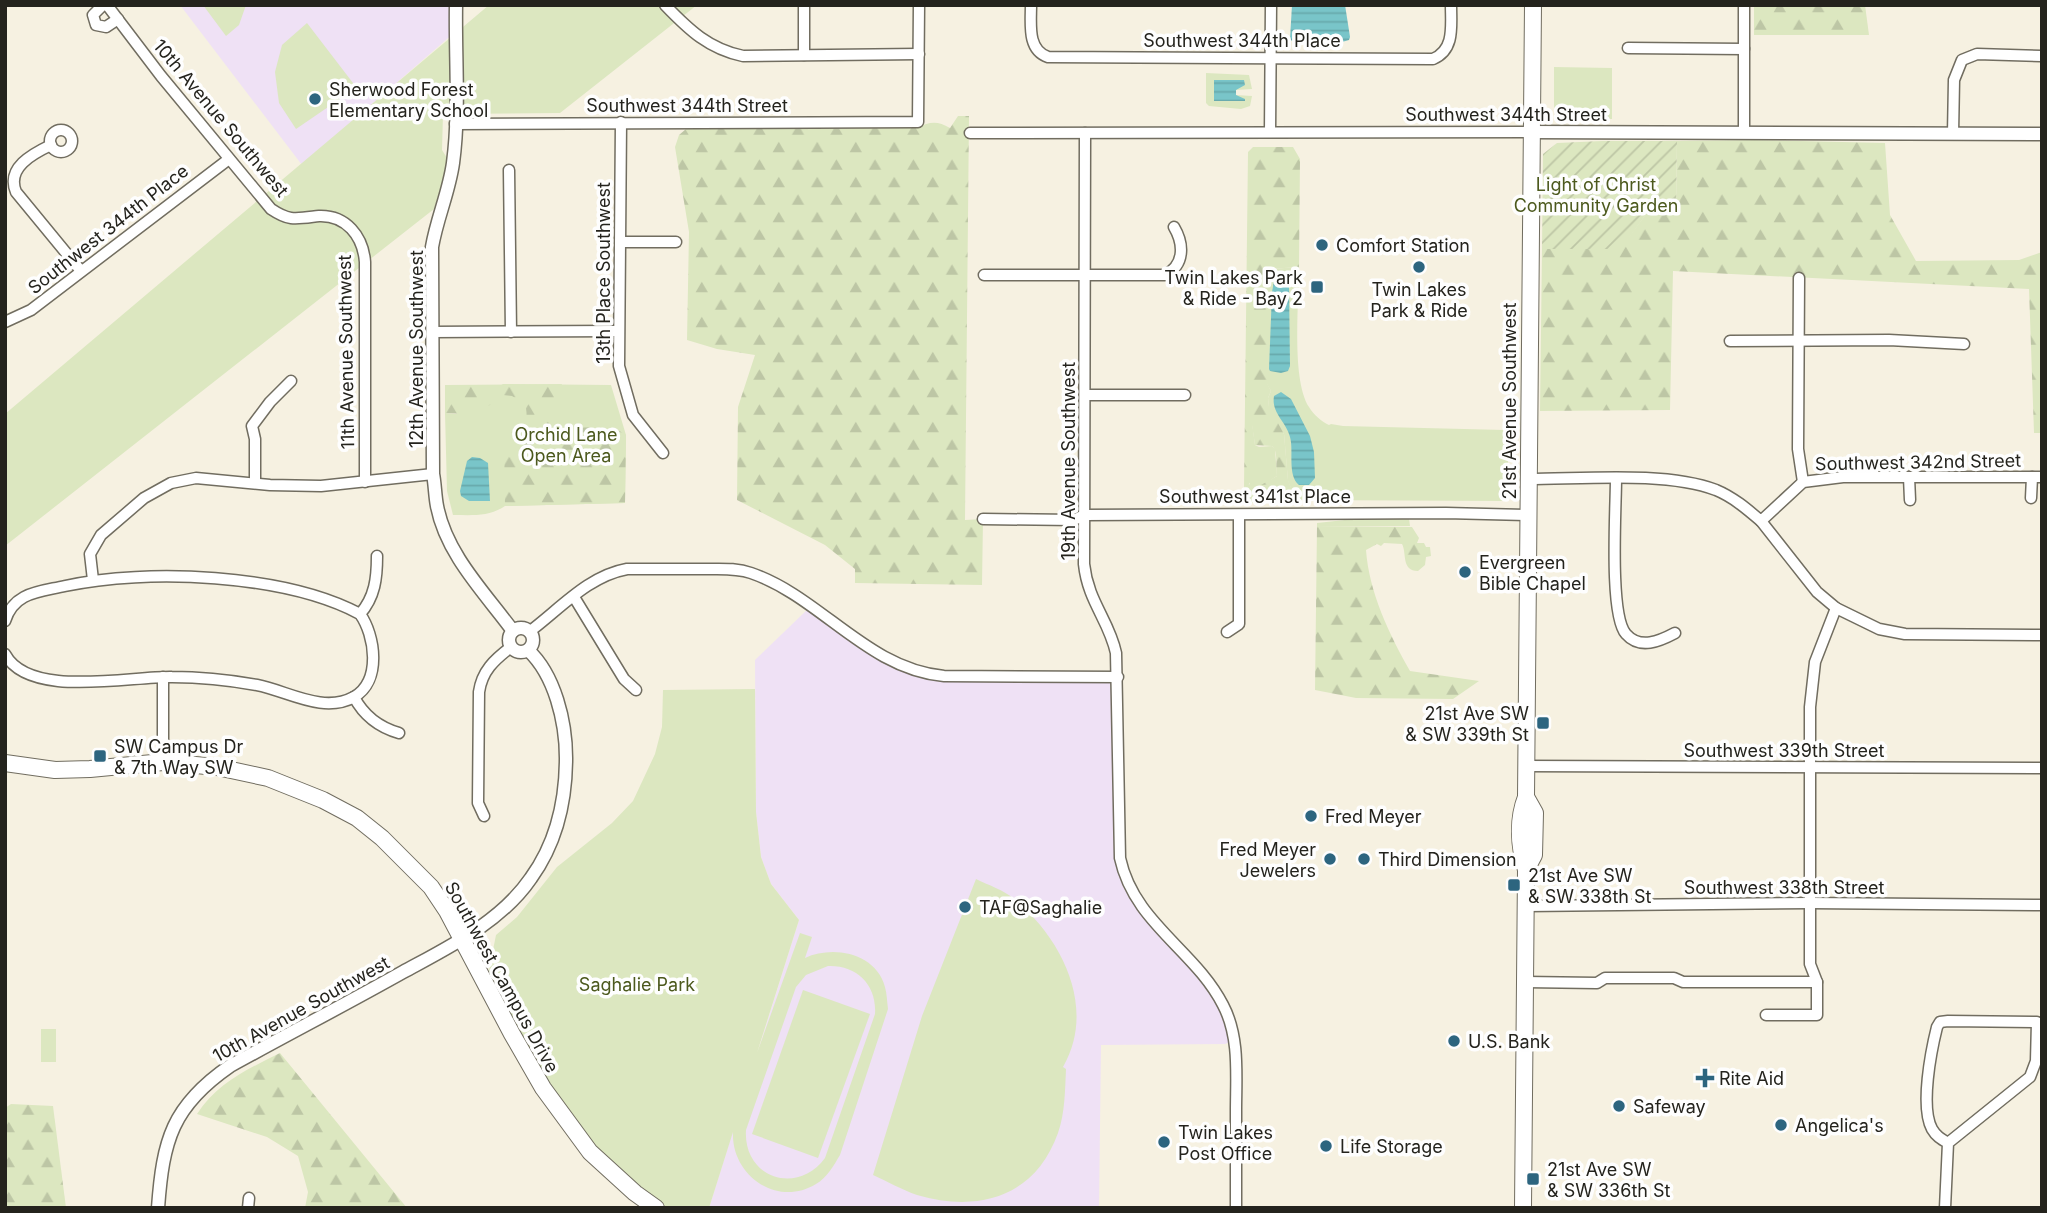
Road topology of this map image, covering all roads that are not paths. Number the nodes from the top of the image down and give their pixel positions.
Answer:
1 (105, 5) edge
2 (456, 5) edge
3 (665, 5) edge
4 (804, 5) edge
5 (919, 5) edge
6 (1031, 5) edge
7 (1271, 5) edge
8 (1451, 5) edge
9 (1533, 5) edge
10 (1744, 5) edge
11 (118, 19) junction
12 (1629, 48) dead end
13 (1744, 49) junction
14 (803, 54) junction
15 (919, 54) junction
16 (2041, 56) edge
17 (1270, 57) junction
18 (621, 122) junction
19 (456, 124) junction
20 (1270, 132) junction
21 (1531, 132) junction
22 (1744, 132) junction
23 (970, 133) dead end
24 (1085, 133) junction
25 (1953, 134) junction
26 (2042, 134) edge
27 (51, 145) dead end
28 (229, 159) junction
29 (509, 170) dead end
30 (10, 177) edge
31 (20, 196) junction
32 (5, 199) edge
33 (349, 226) joint
34 (1174, 227) dead end
35 (620, 242) junction
36 (676, 242) dead end
37 (81, 271) junction
38 (984, 275) dead end
39 (1086, 275) junction
40 (1799, 278) dead end
41 (5, 322) edge
42 (618, 331) junction
43 (433, 332) junction
44 (510, 332) junction
45 (1730, 341) dead end
46 (1799, 342) junction
47 (1964, 344) dead end
48 (291, 381) dead end
49 (1086, 395) junction
50 (1185, 395) dead end
51 (663, 453) dead end
52 (433, 474) junction
53 (1909, 477) junction
54 (2037, 477) edge
55 (1528, 479) junction
56 (1616, 479) junction
57 (365, 482) junction
58 (1803, 482) junction
59 (255, 483) junction
60 (2031, 498) dead end
61 (1910, 500) dead end
62 (1084, 515) junction
63 (1239, 515) junction
64 (1528, 515) junction
65 (984, 519) dead end
66 (1761, 521) junction
67 (376, 556) dead end
68 (93, 580) junction
69 (574, 597) junction
70 (1836, 608) junction
71 (360, 614) junction
72 (5, 621) edge
73 (513, 631) junction
74 (529, 632) junction
75 (1227, 632) dead end
76 (1675, 633) dead end
77 (2042, 635) edge
78 (510, 647) junction
79 (528, 650) junction
80 (5, 654) edge
81 (163, 677) junction
82 (1118, 677) junction
83 (636, 690) dead end
84 (354, 696) junction
85 (398, 733) dead end
86 (163, 762) junction
87 (5, 763) edge
88 (1526, 766) junction
89 (1810, 768) junction
90 (2042, 768) edge
91 (484, 816) dead end
92 (1810, 904) junction
93 (2042, 905) edge
94 (1526, 906) junction
95 (461, 940) junction
96 (1525, 982) junction
97 (1817, 982) junction
98 (1766, 1015) dead end
99 (1948, 1143) junction
100 (158, 1208) edge
101 (656, 1208) edge
102 (1236, 1208) edge
103 (1524, 1208) edge
104 (1945, 1208) edge

1 - 11 street, 10th Avenue Southwest
1 - 11 street, 10th Avenue Southwest
2 - 19 street, 12th Avenue Southwest
3 - 14 street
4 - 14 street
5 - 15 street
6 - 17 street, Southwest 344th Place
7 - 17 street
8 - 17 street, Southwest 344th Place
9 - 21 main road, 21st Avenue Southwest
10 - 13 street
11 - 28 street, 10th Avenue Southwest
12 - 13 street
13 - 22 street
14 - 15 street
15 - 18 street, Southwest 344th Street
16 - 25 street
17 - 20 street
18 - 19 street, Southwest 344th Street
18 - 35 street, 13th Place Southwest
19 - 43 street, 12th Avenue Southwest
20 - 21 street, Southwest 344th Street
20 - 24 street, Southwest 344th Street
21 - 22 street, Southwest 344th Street
21 - 55 main road, 21st Avenue Southwest
22 - 25 street, Southwest 344th Street
23 - 24 street, Southwest 344th Street
24 - 39 street, 19th Avenue Southwest
25 - 26 street, Southwest 344th Street
27 - 30 street
28 - 33 street, 10th Avenue Southwest
28 - 37 street, Southwest 344th Place
29 - 44 street
30 - 31 street
31 - 32 street
31 - 37 street
33 - 57 street, 11th Avenue Southwest
34 - 39 street
35 - 36 street
35 - 42 street, 13th Place Southwest
37 - 41 street, Southwest 344th Place
38 - 39 street
39 - 49 street, 19th Avenue Southwest
40 - 46 street
42 - 44 street
42 - 51 street, 13th Place Southwest
43 - 44 street
43 - 52 street, 12th Avenue Southwest
45 - 46 street
46 - 47 street
46 - 58 street
48 - 59 street
49 - 50 street
49 - 62 street, 19th Avenue Southwest
52 - 57 street
52 - 73 street, 12th Avenue Southwest
53 - 54 street, Southwest 342nd Street
53 - 58 street, Southwest 342nd Street
53 - 61 street
54 - 60 street
55 - 56 street
55 - 64 main road, 21st Avenue Southwest
56 - 66 street
56 - 76 street
57 - 59 street
58 - 66 street, Southwest 342nd Street
59 - 68 street
62 - 63 street, Southwest 341st Place
62 - 65 street, Southwest 341st Place
62 - 82 street, 19th Avenue Southwest
63 - 64 street, Southwest 341st Place
63 - 75 street
64 - 88 main road, 21st Avenue Southwest
66 - 70 street
67 - 71 street
68 - 71 street
68 - 72 street
69 - 74 street
69 - 82 street
69 - 83 street
70 - 77 street
70 - 89 street
71 - 84 street
73 - 74 street
73 - 78 street
74 - 79 street
78 - 79 street
78 - 91 street
79 - 95 street
80 - 81 street
81 - 84 street
81 - 86 street
82 - 102 street, 19th Avenue Southwest
84 - 85 street
86 - 87 main road, Southwest Campus Drive
86 - 95 main road, Southwest Campus Drive
88 - 89 street, Southwest 339th Street
88 - 94 main road, 21st Avenue Southwest
89 - 90 street, Southwest 339th Street
89 - 92 street
92 - 93 street, Southwest 338th Street
92 - 94 street, Southwest 338th Street
92 - 97 street
94 - 96 main road, 21st Avenue Southwest
95 - 100 street, 10th Avenue Southwest
95 - 101 main road, Southwest Campus Drive
96 - 97 street
96 - 103 main road, 21st Avenue Southwest
97 - 98 street
99 - 99 street
99 - 104 street

